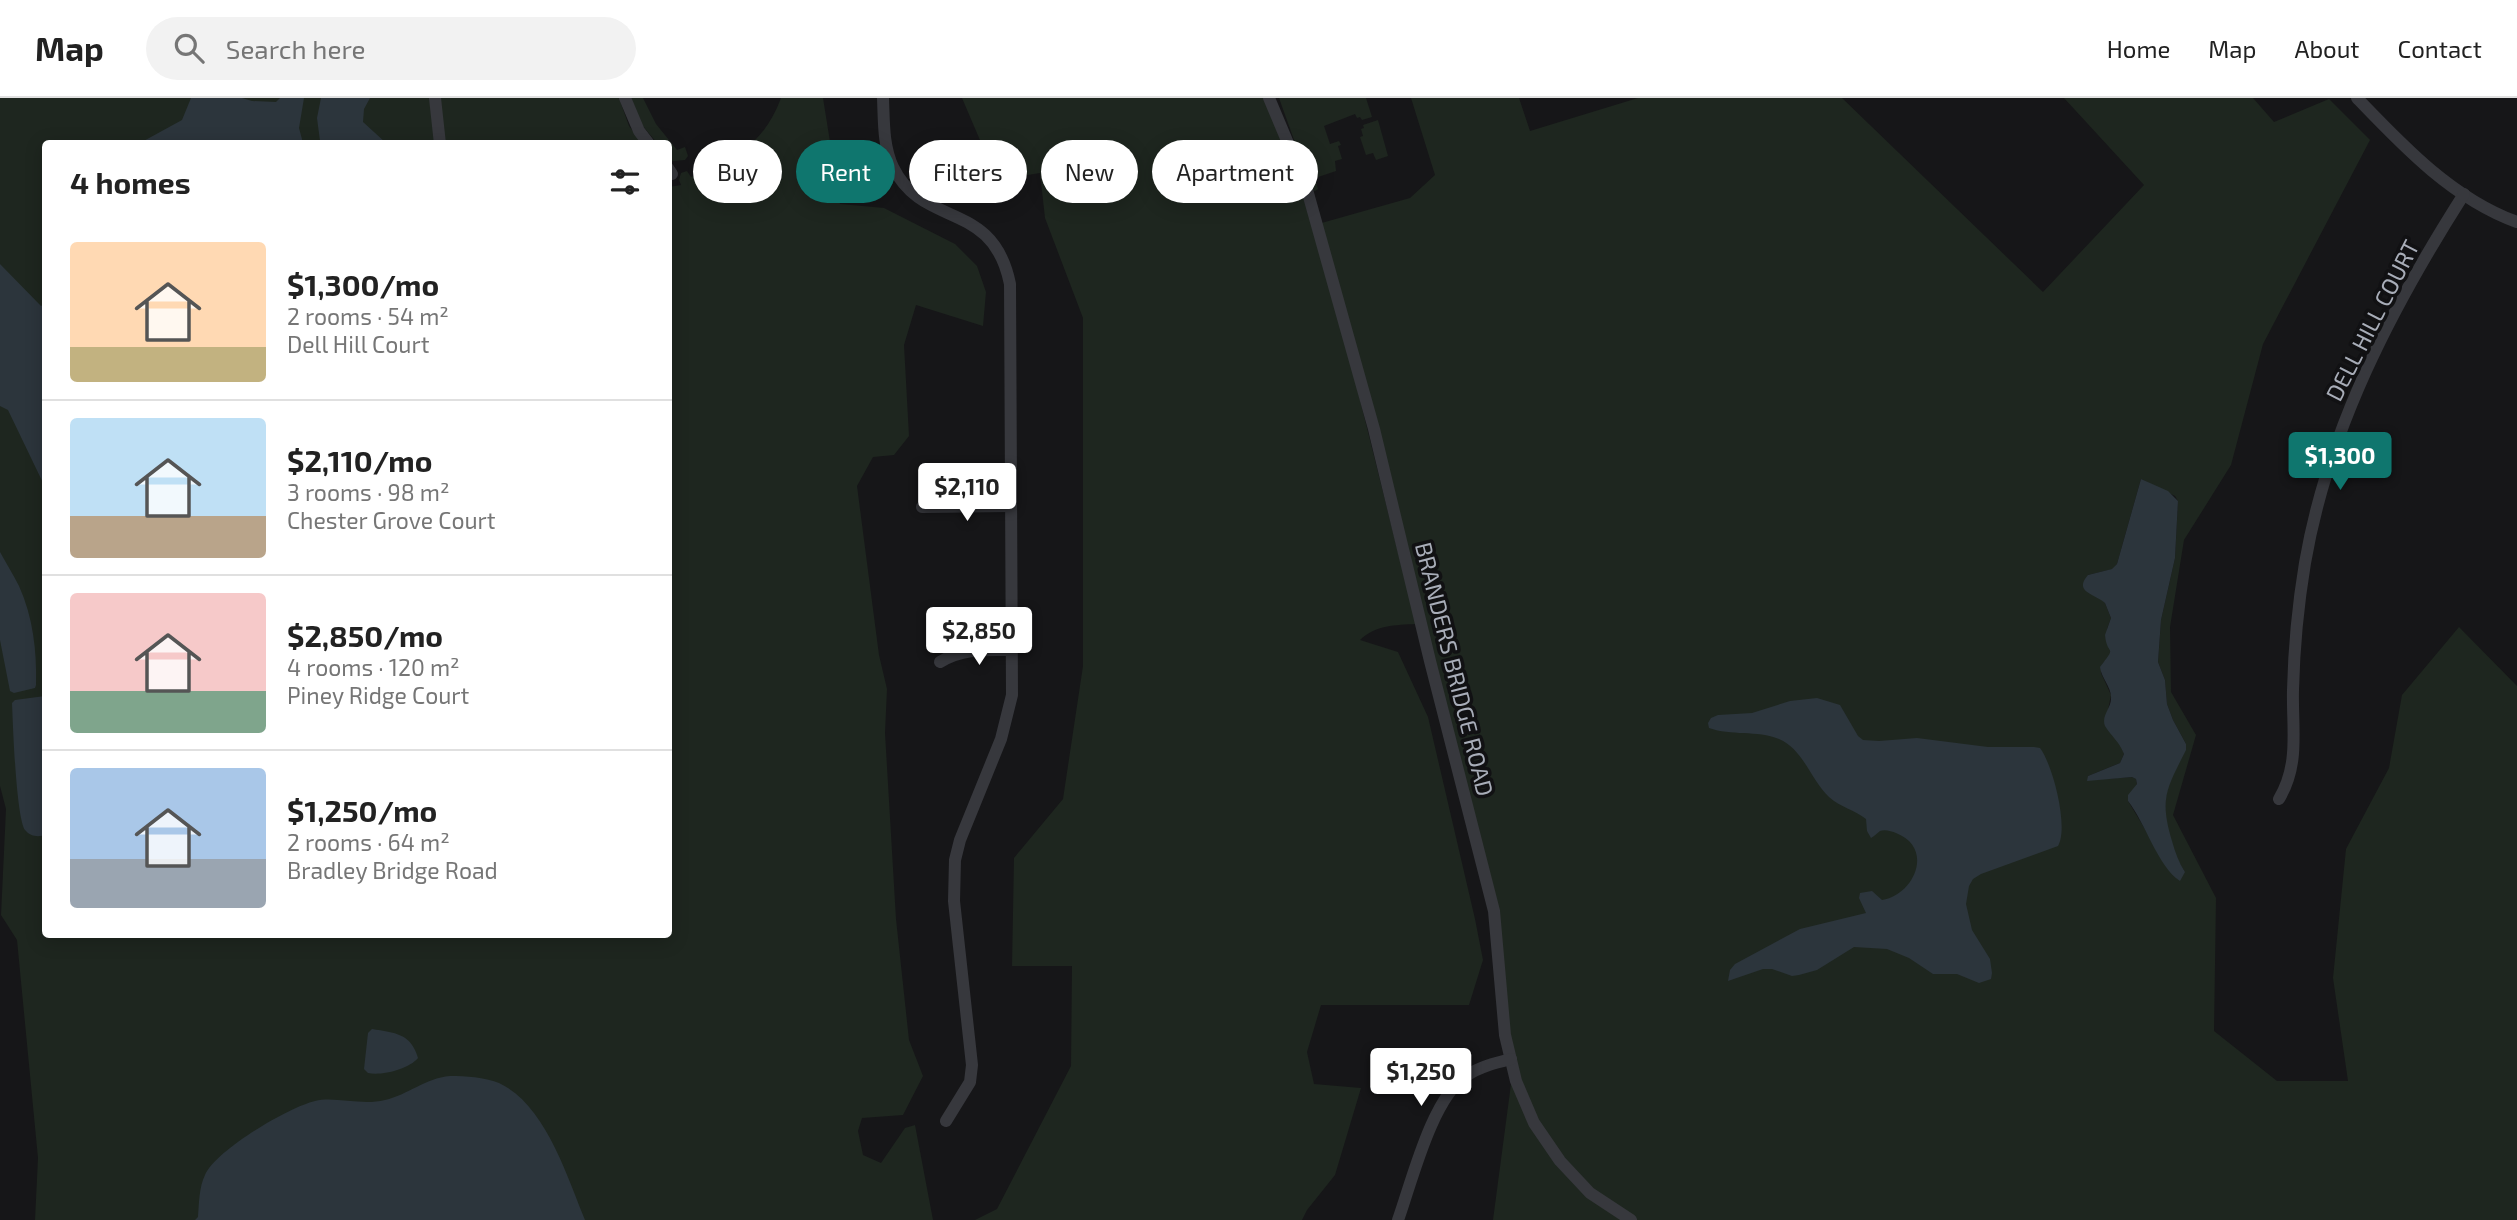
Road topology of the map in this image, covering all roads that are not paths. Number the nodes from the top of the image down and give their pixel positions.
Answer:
1 (435, 98) edge
2 (625, 98) edge
3 (883, 98) edge
4 (1269, 98) edge
5 (2357, 98) edge
6 (440, 140) edge
7 (646, 140) edge
8 (2464, 194) junction
9 (2517, 222) edge
10 (1011, 506) junction
11 (922, 507) dead end
12 (1012, 650) junction
13 (940, 662) dead end
14 (2279, 799) dead end
15 (1511, 1059) junction
16 (946, 1121) dead end
17 (1398, 1220) edge
18 (1631, 1220) edge

1 - 6 street
2 - 7 street
3 - 10 street
4 - 15 street, BRANDERS BRIDGE ROAD
5 - 8 street
8 - 9 street
8 - 14 street, DELL HILL COURT
10 - 11 street
10 - 12 street
12 - 13 street
12 - 16 street
15 - 17 street
15 - 18 street, BRANDERS BRIDGE ROAD

